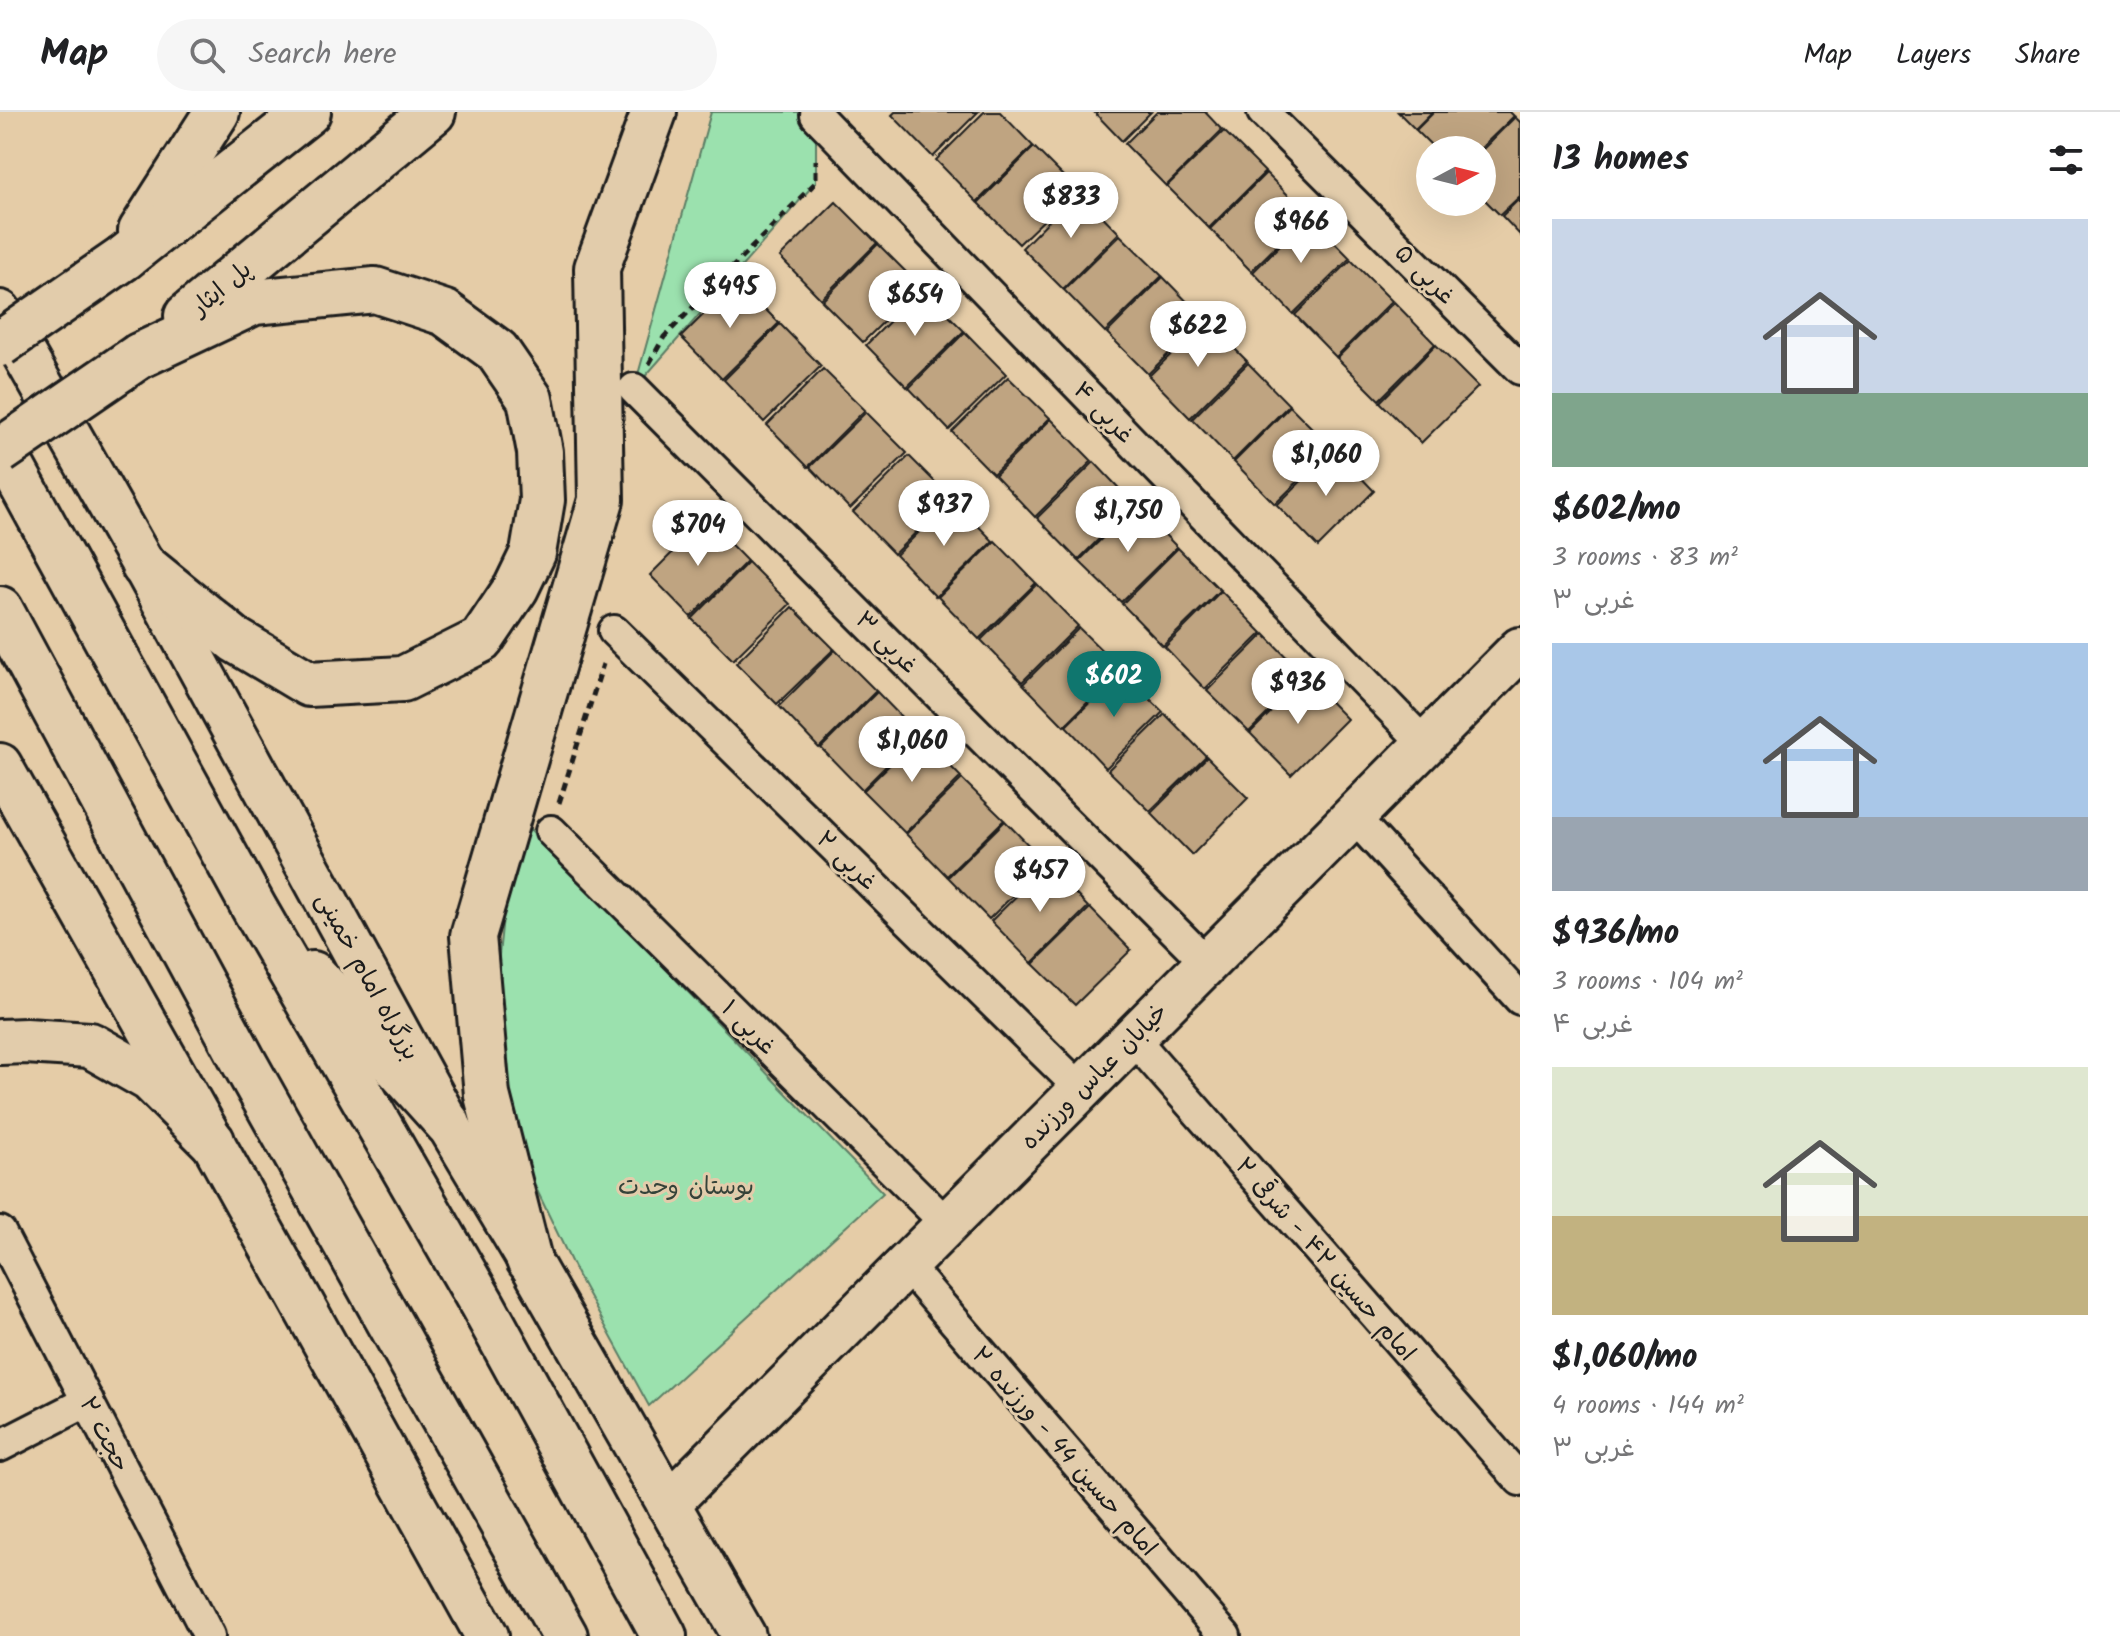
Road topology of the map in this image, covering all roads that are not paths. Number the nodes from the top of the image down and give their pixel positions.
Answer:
1 (217, 112) edge
2 (308, 112) edge
3 (433, 112) edge
4 (654, 112) edge
5 (1263, 112) edge
6 (816, 115) road end
7 (124, 258) junction
8 (0, 312) edge
9 (0, 344) edge
10 (139, 356) junction
11 (1520, 369) edge
12 (634, 389) road end
13 (0, 448) edge
14 (144, 566) junction
15 (0, 609) edge
16 (614, 631) road end
17 (1520, 649) edge
18 (1425, 744) junction
19 (0, 765) edge
20 (1353, 816) junction
21 (551, 831) road end
22 (254, 908) junction
23 (1207, 963) junction
24 (1520, 999) edge
25 (1133, 1038) junction
26 (0, 1042) edge
27 (1081, 1089) junction
28 (448, 1124) junction
29 (212, 1141) junction
30 (947, 1224) junction
31 (0, 1232) edge
32 (529, 1260) junction
33 (906, 1265) junction
34 (88, 1401) junction
35 (0, 1446) edge
36 (1520, 1480) edge
37 (668, 1504) junction
38 (209, 1636) edge
39 (487, 1636) edge
40 (565, 1636) edge
41 (664, 1636) edge
42 (744, 1636) edge
43 (1225, 1636) edge

1 - 7 highway
2 - 7 highway
3 - 10 highway, پل ایثار
4 - 32 highway
5 - 11 street, غربی ۵
6 - 18 street, غربی ۴
7 - 9 highway, bridge
8 - 14 main road, بزرگراه امام خمینی
10 - 13 highway, پل ایثار, bridge
10 - 14 highway
12 - 23 street, غربی ۳
13 - 22 highway
14 - 28 main road, بزرگراه امام خمینی
15 - 40 highway
16 - 27 street, غربی ۲
17 - 18 main road, خیابان عباس ورزنده
18 - 20 main road, خیابان عباس ورزنده
19 - 29 main road
20 - 23 main road, خیابان عباس ورزنده
20 - 24 street
21 - 30 street, غربی ۱
22 - 28 highway
22 - 41 highway
23 - 25 main road, خیابان عباس ورزنده
25 - 27 main road, خیابان عباس ورزنده
25 - 36 street, امام حسین ۴۲ - شرقی ۲
26 - 29 highway
27 - 30 main road, خیابان عباس ورزنده
28 - 32 main road, بزرگراه امام خمینی
29 - 39 main road
30 - 33 main road, خیابان عباس ورزنده
31 - 34 street, حجت ۲
32 - 37 main road, بزرگراه امام خمینی
33 - 37 main road, خیابان عباس ورزنده
33 - 43 street, امام حسین 44 - ورزنده ۲
34 - 35 street
34 - 38 street, حجت ۲
37 - 42 main road, بزرگراه امام خمینی

